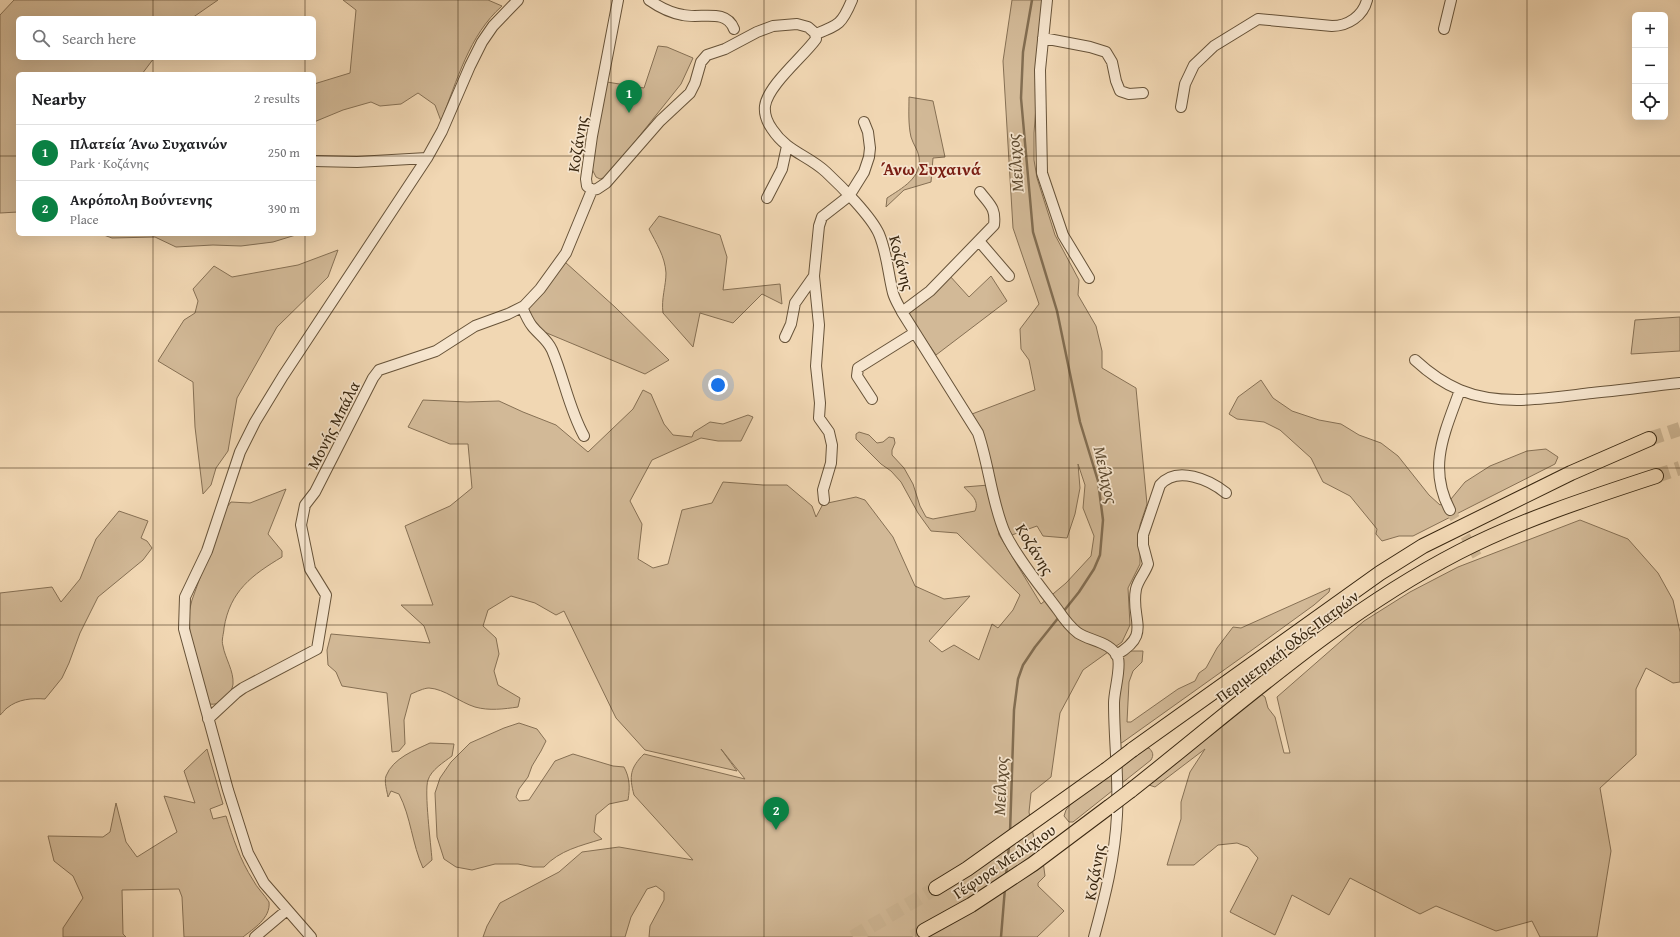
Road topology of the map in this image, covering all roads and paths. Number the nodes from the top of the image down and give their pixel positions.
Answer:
1 (518, 0) edge
2 (618, 0) edge
3 (649, 0) edge
4 (852, 0) edge
5 (1047, 0) edge
6 (1367, 0) edge
7 (1452, 0) edge
8 (734, 29) dead end
9 (1444, 30) dead end
10 (816, 34) junction
11 (1043, 38) junction
12 (1143, 93) dead end
13 (1182, 107) dead end
14 (864, 122) dead end
15 (787, 146) junction
16 (427, 158) junction
17 (316, 161) edge
18 (592, 190) junction
19 (980, 192) dead end
20 (849, 196) junction
21 (767, 198) dead end
22 (979, 241) junction
23 (814, 276) junction
24 (1009, 276) dead end
25 (1090, 278) dead end
26 (522, 307) junction
27 (902, 312) junction
28 (914, 333) junction
29 (785, 337) dead end
30 (1415, 360) dead end
31 (1680, 383) edge
32 (1460, 390) junction
33 (872, 399) dead end
34 (584, 436) dead end
35 (1649, 439) tunnel mouth
36 (1656, 476) tunnel mouth
37 (1226, 493) dead end
38 (824, 500) dead end
39 (1450, 510) tunnel mouth
40 (1116, 655) junction
41 (208, 719) junction
42 (1067, 796) joint
43 (1072, 835) joint
44 (936, 888) tunnel mouth
45 (287, 910) junction
46 (924, 931) tunnel mouth
47 (255, 937) edge
48 (310, 937) edge
49 (1094, 937) edge

1 - 16 street
2 - 18 street, Κοζάνης
3 - 8 street
4 - 10 street
5 - 11 street
6 - 13 street
7 - 9 street
10 - 15 street, Κοζάνης
10 - 18 street, Κοζάνης
11 - 12 street
11 - 25 street
14 - 20 street
15 - 20 street, Κοζάνης
15 - 21 street
16 - 17 street
16 - 41 street
18 - 26 street, Μονής Μπάλα
19 - 22 street
20 - 23 street
20 - 27 street, Κοζάνης
22 - 24 street
22 - 27 street
23 - 29 street
23 - 38 street
26 - 34 street
26 - 41 street, Μονής Μπάλα
27 - 28 street, Κοζάνης
28 - 33 street
28 - 40 street, Κοζάνης
30 - 32 street
31 - 32 street
32 - 39 street
35 - 42 highway, Περιμετρική Οδός Πατρών, bridge
36 - 43 highway, Περιμετρική Οδός Πατρών, bridge
37 - 40 street
40 - 49 street, Κοζάνης
41 - 45 street
42 - 44 highway, Γέφυρα Μειλίχιου
43 - 46 highway, Γέφυρα Μειλίχιου
45 - 47 street
45 - 48 street

